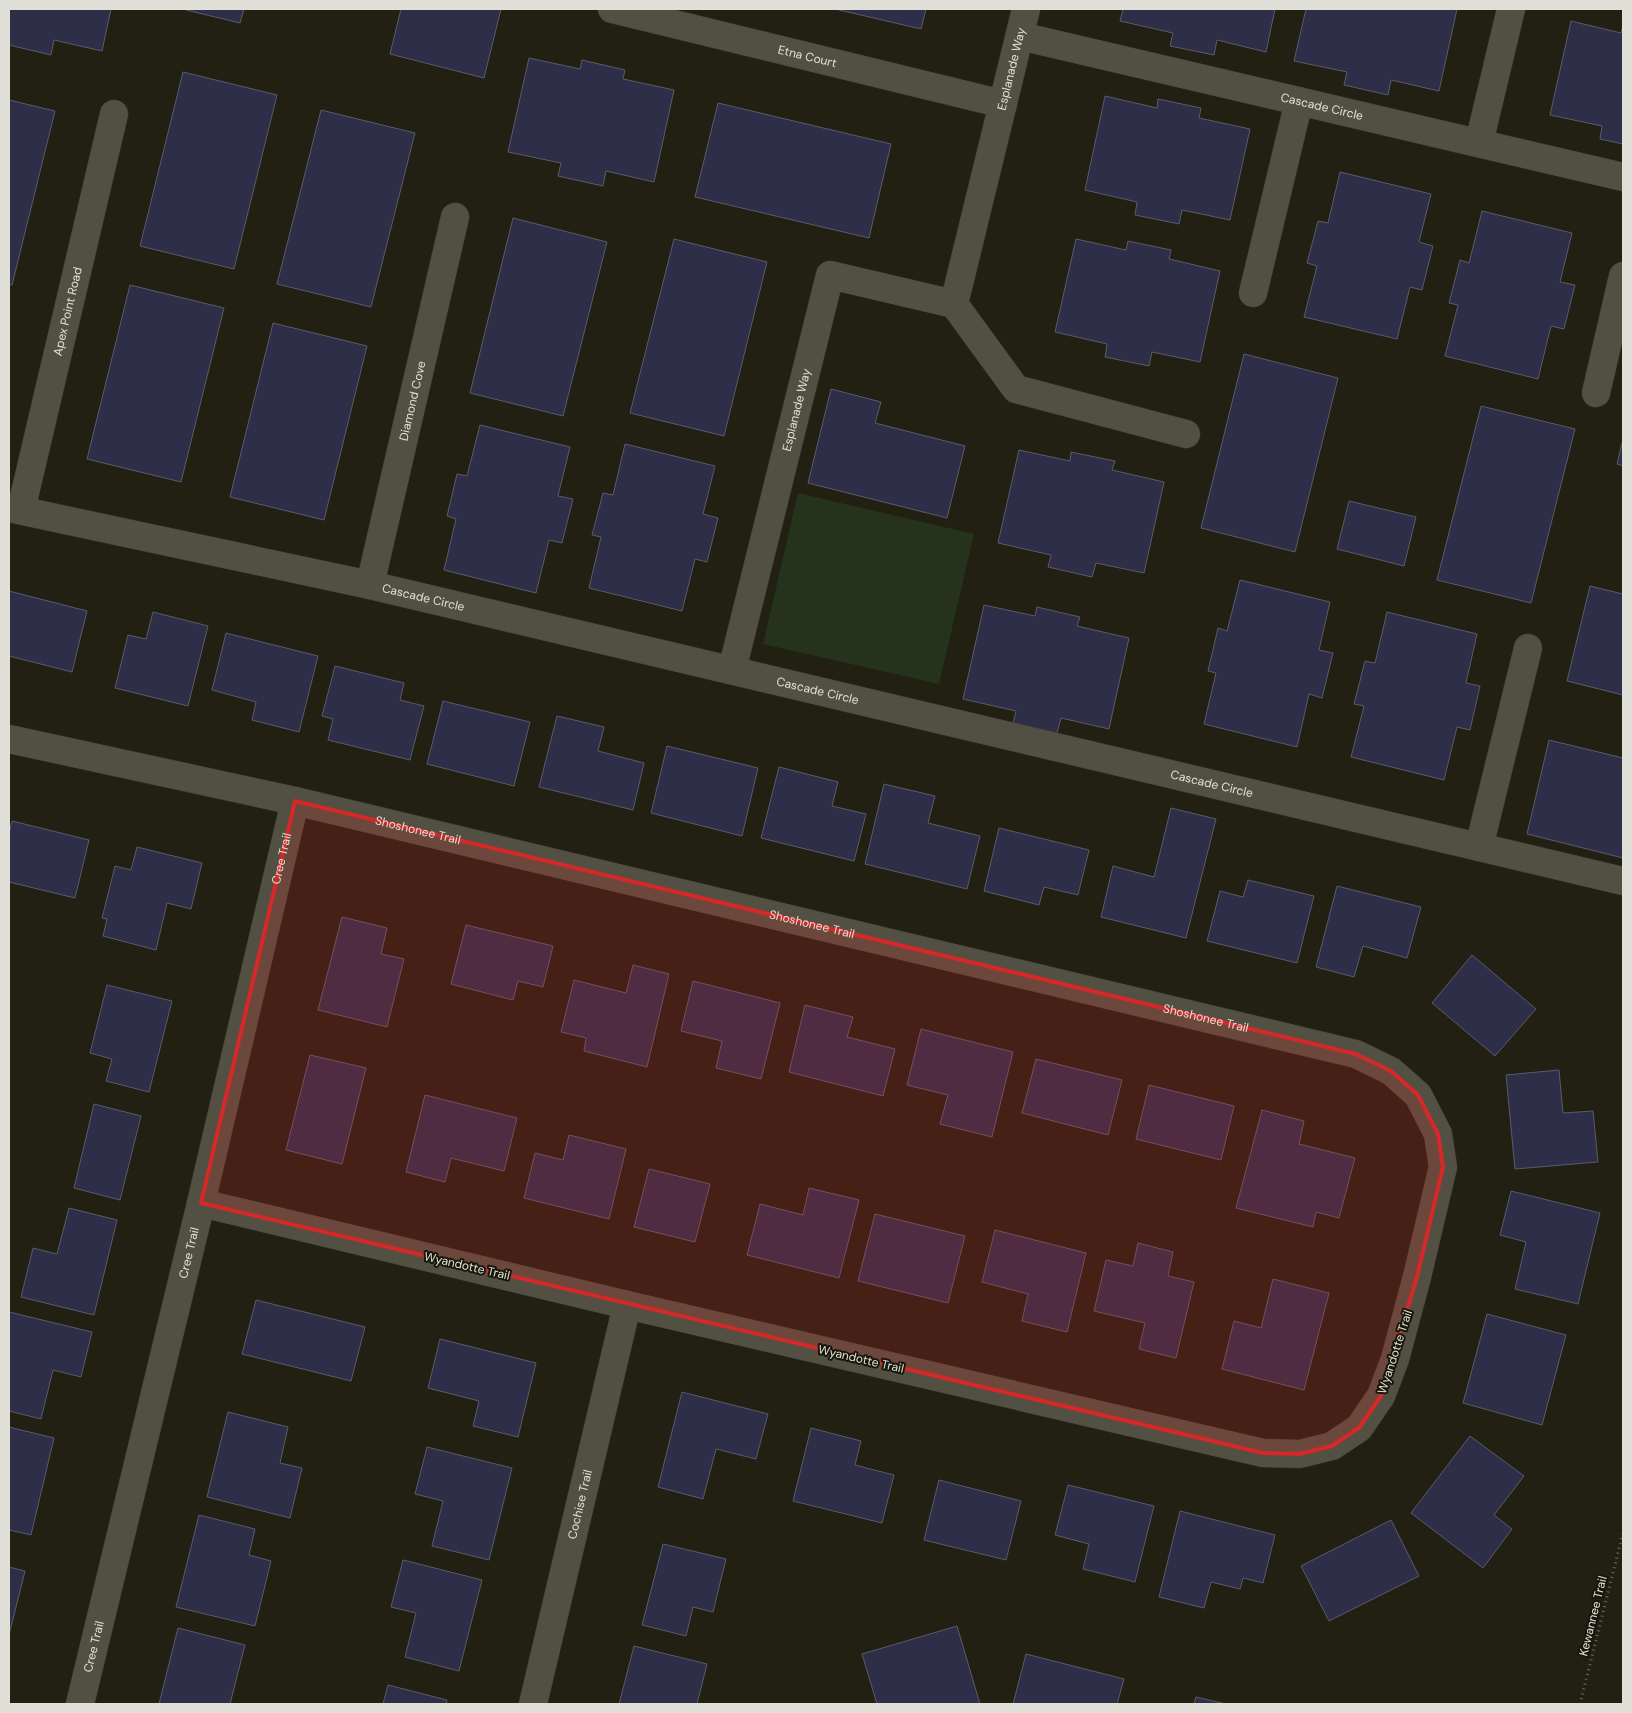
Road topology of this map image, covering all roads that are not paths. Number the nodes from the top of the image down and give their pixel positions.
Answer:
1 (612, 9) edge
2 (1026, 9) edge
3 (1511, 9) edge
4 (1020, 36) junction
5 (1299, 102) junction
6 (1003, 104) junction
7 (114, 114) dead end
8 (1479, 143) junction
9 (1623, 177) edge
10 (455, 217) dead end
11 (1623, 276) edge
12 (1253, 293) dead end
13 (954, 304) junction
14 (1596, 392) dead end
15 (1186, 434) dead end
16 (15, 509) edge
17 (370, 585) junction
18 (1528, 648) dead end
19 (732, 670) junction
20 (9, 740) edge
21 (295, 802) junction
22 (1479, 846) junction
23 (1623, 881) edge
24 (202, 1203) junction
25 (1418, 1277) joint
26 (627, 1305) junction
27 (80, 1704) edge
28 (533, 1704) edge

1 - 6 street, Etna Court
2 - 4 street, Esplanade Way
3 - 8 street
4 - 5 street, Cascade Circle
4 - 6 street, Esplanade Way
5 - 8 street, Cascade Circle
5 - 12 street
6 - 13 street, Esplanade Way
7 - 16 street, Apex Point Road
8 - 9 street, Cascade Circle
10 - 17 street, Diamond Cove
11 - 14 street
13 - 15 street
13 - 19 street, Esplanade Way
16 - 17 street, Cascade Circle
17 - 19 street, Cascade Circle
18 - 22 street
19 - 22 street, Cascade Circle
20 - 21 street, Shoshonee Trail
21 - 24 street, Cree Trail
21 - 25 street, Shoshonee Trail
22 - 23 street, Cascade Circle
24 - 26 street, Wyandotte Trail
24 - 27 street, Cree Trail
25 - 26 street, Wyandotte Trail
26 - 28 street, Cochise Trail

